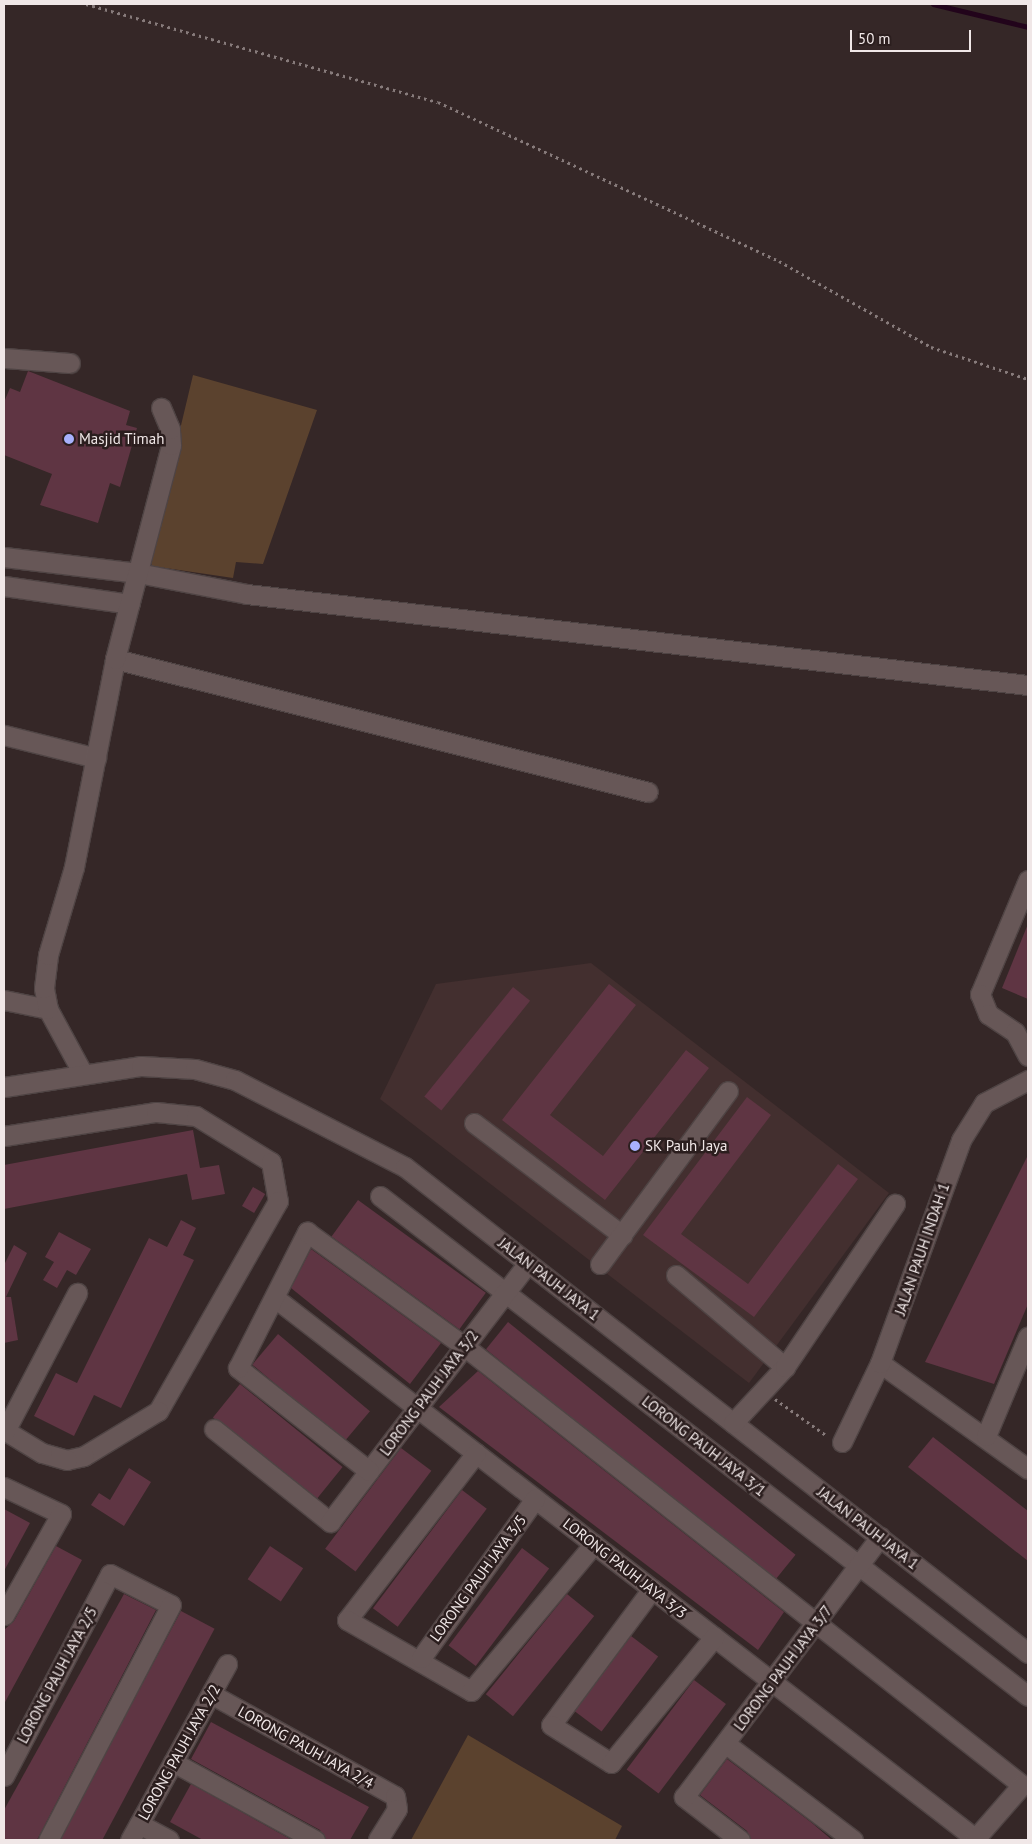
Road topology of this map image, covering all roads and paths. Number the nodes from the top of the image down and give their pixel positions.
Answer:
1 (86, 4) edge
2 (4, 358) edge
3 (70, 363) dead end
4 (1028, 379) edge
5 (161, 408) dead end
6 (4, 557) edge
7 (138, 573) junction
8 (4, 586) edge
9 (130, 604) junction
10 (115, 659) junction
11 (1028, 685) edge
12 (4, 735) edge
13 (96, 758) junction
14 (648, 792) dead end
15 (1028, 880) edge
16 (4, 1000) edge
17 (48, 1009) junction
18 (1022, 1031) edge
19 (1028, 1056) edge
20 (82, 1072) junction
21 (1028, 1080) edge
22 (4, 1086) edge
23 (728, 1090) dead end
24 (474, 1123) dead end
25 (4, 1136) edge
26 (380, 1196) dead end
27 (895, 1204) dead end
28 (622, 1235) junction
29 (528, 1263) junction
30 (600, 1264) dead end
31 (676, 1275) dead end
32 (505, 1292) junction
33 (77, 1293) dead end
34 (275, 1298) junction
35 (1028, 1336) edge
36 (464, 1346) junction
37 (880, 1364) junction
38 (785, 1368) junction
39 (764, 1391) junction
40 (418, 1408) junction
41 (732, 1422) junction
42 (214, 1429) dead end
43 (4, 1431) edge
44 (986, 1436) junction
45 (842, 1442) joint
46 (476, 1453) junction
47 (1028, 1469) edge
48 (369, 1471) junction
49 (4, 1487) edge
50 (536, 1498) junction
51 (880, 1537) junction
52 (594, 1544) junction
53 (858, 1565) junction
54 (652, 1588) junction
55 (4, 1615) edge
56 (817, 1622) junction
57 (714, 1637) junction
58 (1028, 1652) edge
59 (421, 1658) junction
60 (227, 1664) dead end
61 (772, 1682) junction
62 (211, 1694) junction
63 (1028, 1696) edge
64 (726, 1744) junction
65 (173, 1762) junction
66 (4, 1776) edge
67 (134, 1832) edge
68 (975, 1839) edge
69 (48, 1840) edge
70 (169, 1840) edge
71 (315, 1840) edge
72 (378, 1840) edge
73 (740, 1840) edge
74 (853, 1840) edge

1 - 4 path
2 - 3 street
5 - 7 street
6 - 7 street
7 - 9 street
7 - 11 street
8 - 9 street
9 - 10 street
10 - 13 street
10 - 14 street
12 - 13 street
13 - 17 street
15 - 18 street
16 - 17 street
17 - 20 street
18 - 19 street
20 - 22 street, JALAN PAUH JAYA 1
20 - 29 street, JALAN PAUH JAYA 1
21 - 37 street, JALAN PAUH INDAH 1
23 - 28 street
24 - 28 street
25 - 43 street
26 - 32 street, LORONG PAUH JAYA 3/1
27 - 38 street
28 - 30 street
29 - 32 street, LORONG PAUH JAYA 3/2
29 - 41 street, JALAN PAUH JAYA 1
31 - 38 street
32 - 36 street, LORONG PAUH JAYA 3/2
32 - 53 street, LORONG PAUH JAYA 3/1
33 - 43 street
34 - 36 street
34 - 40 street, LORONG PAUH JAYA 3/3
34 - 48 street
35 - 44 street
36 - 40 street, LORONG PAUH JAYA 3/2
36 - 56 street
37 - 44 street
37 - 45 street, JALAN PAUH INDAH 1
38 - 39 street
39 - 41 street
39 - 45 path
40 - 46 street, LORONG PAUH JAYA 3/3
40 - 48 street, LORONG PAUH JAYA 3/2
41 - 51 street, JALAN PAUH JAYA 1
42 - 48 street, LORONG PAUH JAYA 3/2
44 - 47 street
46 - 50 street, LORONG PAUH JAYA 3/3
46 - 59 street
49 - 55 street
50 - 52 street, LORONG PAUH JAYA 3/3
50 - 59 street, LORONG PAUH JAYA 3/5
51 - 53 street, LORONG PAUH JAYA 3/7
51 - 58 street, JALAN PAUH JAYA 1
52 - 54 street, LORONG PAUH JAYA 3/3
52 - 59 street
53 - 56 street, LORONG PAUH JAYA 3/7
53 - 63 street, LORONG PAUH JAYA 3/1
54 - 57 street, LORONG PAUH JAYA 3/3
54 - 57 street
56 - 61 street, LORONG PAUH JAYA 3/7
56 - 68 street
57 - 61 street, LORONG PAUH JAYA 3/3
60 - 62 street, LORONG PAUH JAYA 2/2
61 - 64 street, LORONG PAUH JAYA 3/7
61 - 68 street, LORONG PAUH JAYA 3/3
62 - 65 street, LORONG PAUH JAYA 2/2
62 - 72 street, LORONG PAUH JAYA 2/4
64 - 73 street, LORONG PAUH JAYA 3/7
64 - 74 street
65 - 67 street, LORONG PAUH JAYA 2/2
65 - 71 street
66 - 69 street, LORONG PAUH JAYA 2/5
67 - 70 street

